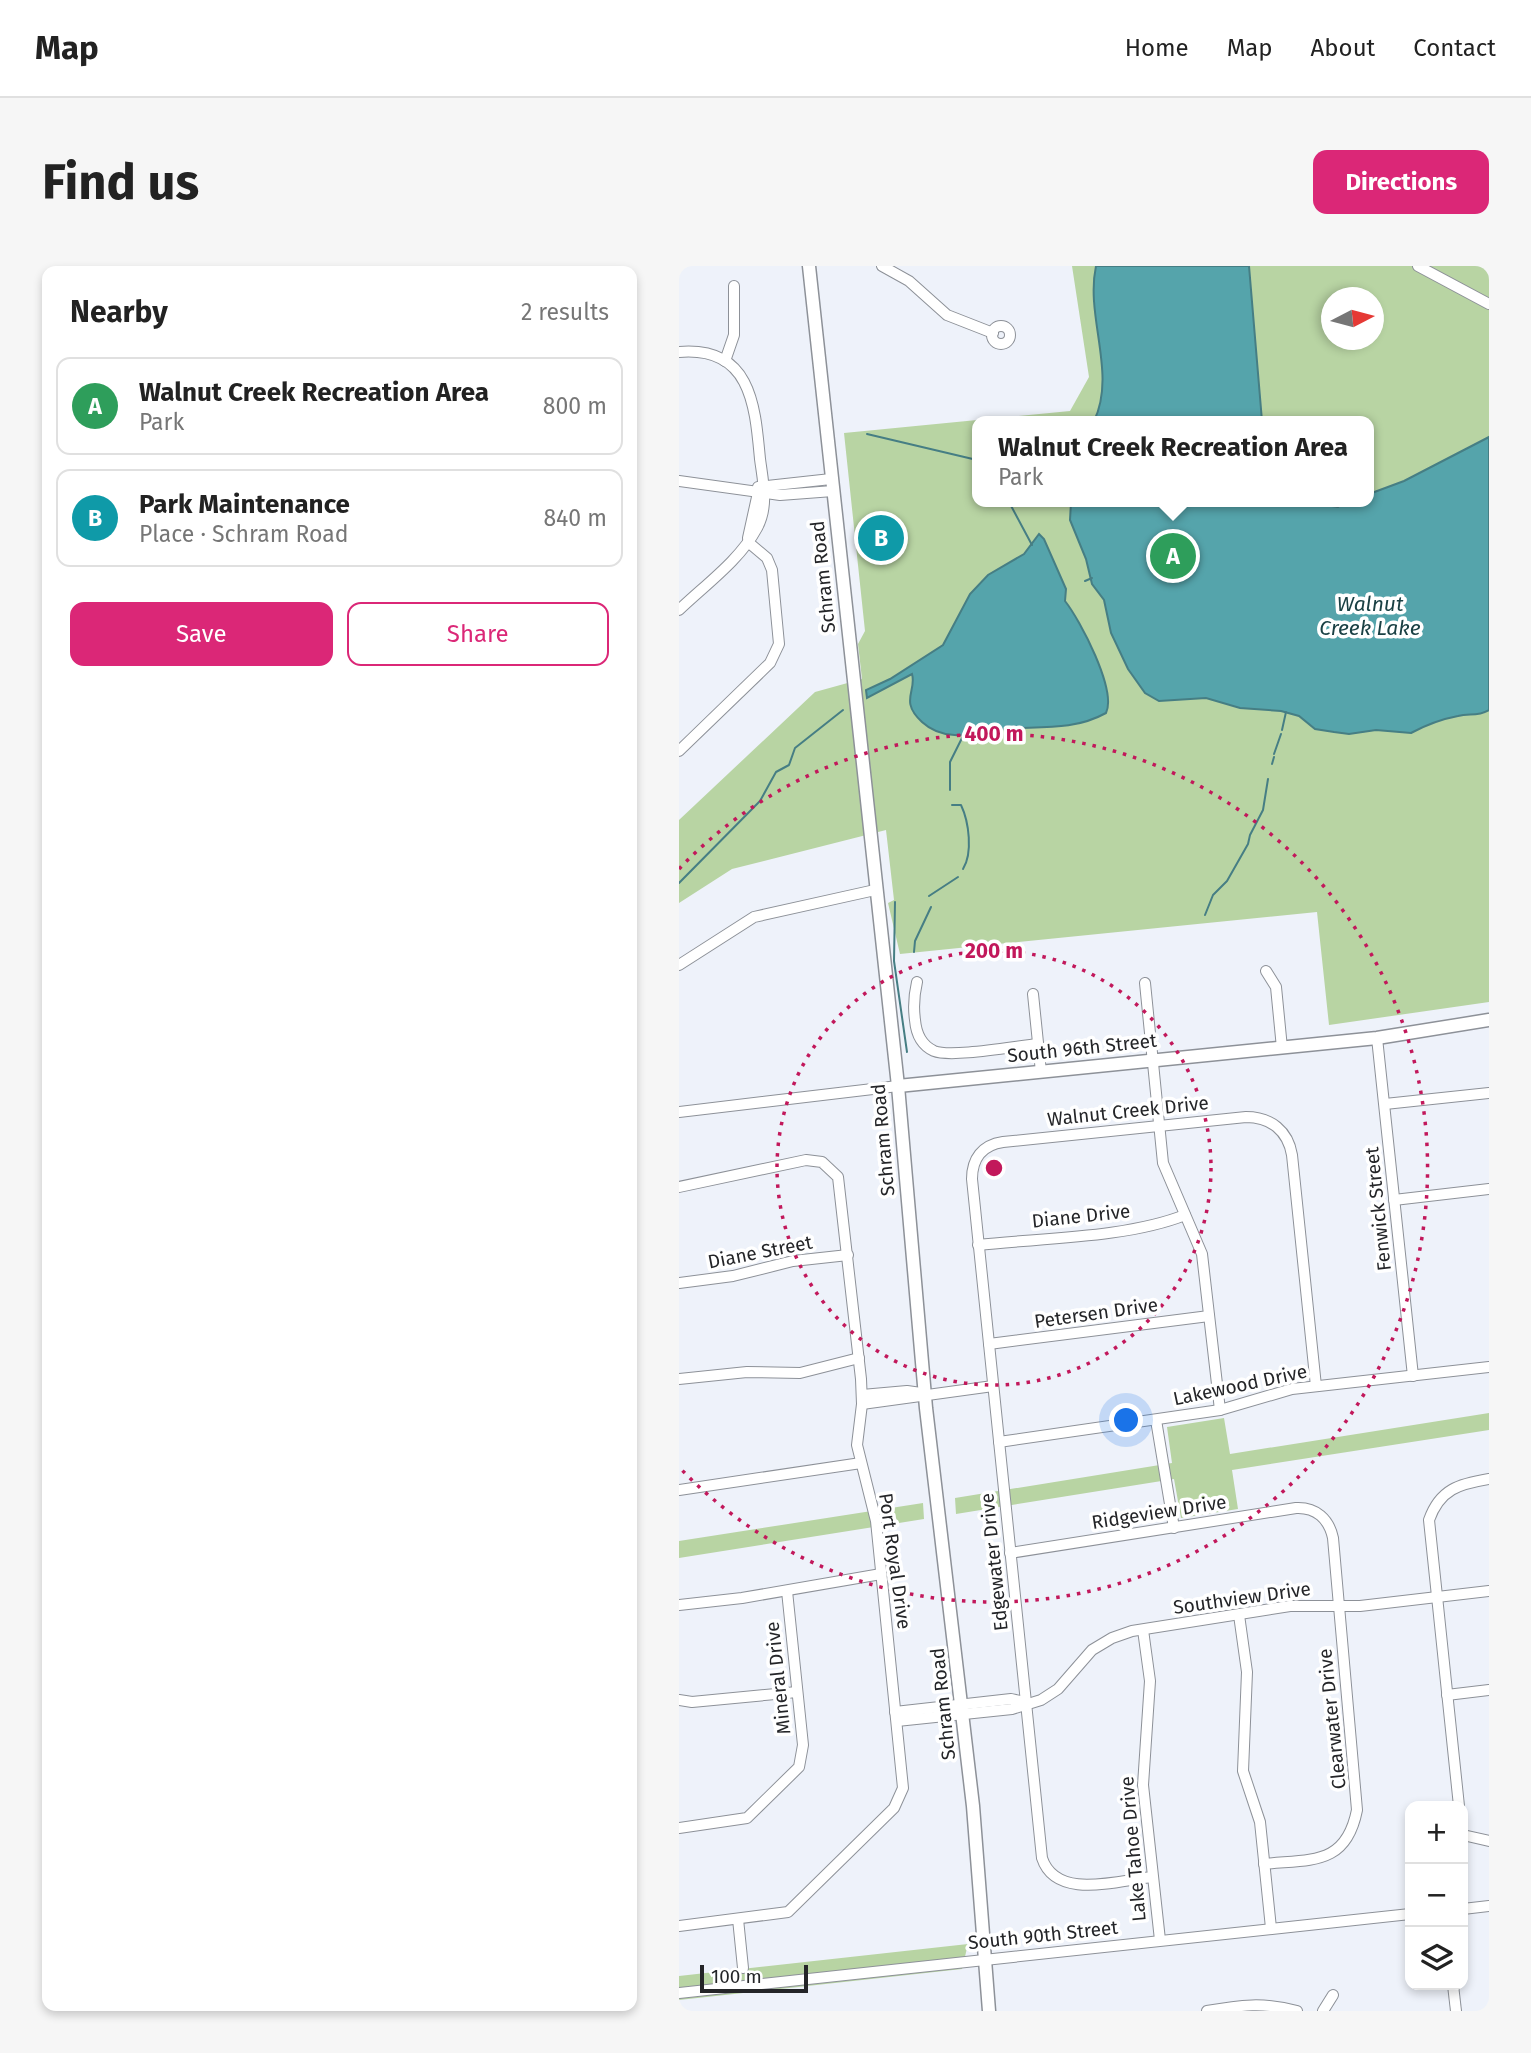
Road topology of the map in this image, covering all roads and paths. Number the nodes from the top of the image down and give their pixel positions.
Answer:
1 (809, 266) edge
2 (882, 266) edge
3 (1418, 266) edge
4 (734, 286) dead end
5 (1489, 304) edge
6 (993, 333) dead end
7 (679, 352) edge
8 (725, 361) junction
9 (679, 481) edge
10 (832, 485) junction
11 (761, 488) junction
12 (748, 541) junction
13 (679, 610) edge
14 (679, 751) edge
15 (875, 890) junction
16 (679, 965) edge
17 (1266, 971) dead end
18 (918, 982) dead end
19 (1145, 983) dead end
20 (1033, 994) dead end
21 (1489, 1020) edge
22 (1377, 1038) junction
23 (1038, 1044) junction
24 (1282, 1048) junction
25 (1153, 1060) junction
26 (1041, 1072) junction
27 (898, 1086) junction
28 (1489, 1093) edge
29 (1385, 1104) junction
30 (679, 1112) edge
31 (1159, 1126) junction
32 (989, 1146) joint
33 (679, 1187) edge
34 (1489, 1189) edge
35 (1394, 1199) junction
36 (1185, 1215) junction
37 (978, 1245) junction
38 (848, 1255) junction
39 (679, 1283) edge
40 (1209, 1316) junction
41 (989, 1344) junction
42 (859, 1358) junction
43 (1489, 1367) edge
44 (1413, 1376) junction
45 (679, 1379) edge
46 (993, 1386) junction
47 (1316, 1386) junction
48 (925, 1394) junction
49 (862, 1400) junction
50 (1220, 1410) junction
51 (1156, 1420) junction
52 (999, 1442) junction
53 (861, 1463) junction
54 (1489, 1479) edge
55 (679, 1490) edge
56 (1314, 1511) joint
57 (1174, 1528) junction
58 (1010, 1553) junction
59 (881, 1574) junction
60 (787, 1591) junction
61 (1489, 1591) edge
62 (1436, 1598) junction
63 (679, 1605) edge
64 (1339, 1606) junction
65 (1239, 1615) junction
66 (1143, 1630) junction
67 (1489, 1690) edge
68 (797, 1692) junction
69 (1447, 1695) junction
70 (679, 1700) edge
71 (1026, 1703) junction
72 (962, 1709) junction
73 (896, 1716) junction
74 (1458, 1801) edge
75 (679, 1828) edge
76 (1468, 1837) edge
77 (1489, 1841) edge
78 (1264, 1864) junction
79 (1152, 1877) junction
80 (1489, 1906) edge
81 (1468, 1908) edge
82 (1405, 1915) edge
83 (738, 1919) junction
84 (679, 1926) edge
85 (1271, 1928) junction
86 (1160, 1940) junction
87 (983, 1959) junction
88 (743, 1968) dead end
89 (1454, 1990) edge
90 (679, 1993) edge
91 (1333, 1995) dead end
92 (989, 2011) edge
93 (1207, 2011) edge
94 (1297, 2011) edge
95 (1323, 2011) edge
96 (1456, 2011) edge

1 - 10 main road, Schram Road
2 - 6 street
3 - 5 street
4 - 8 street
7 - 8 street
8 - 11 street
9 - 11 street
10 - 11 street
10 - 15 main road, Schram Road
11 - 12 street
12 - 13 street
12 - 14 street
15 - 16 street
15 - 27 main road, Schram Road
17 - 24 street
18 - 23 street
19 - 25 street
20 - 23 street
21 - 22 main road, South 96th Street
22 - 24 main road, South 96th Street
22 - 29 street, Fenwick Street
23 - 26 street
24 - 25 main road, South 96th Street
25 - 26 main road, South 96th Street
25 - 31 street
26 - 27 main road, South 96th Street
27 - 30 street, South 96th Street
27 - 48 main road, Schram Road
28 - 29 street
29 - 35 street, Fenwick Street
31 - 32 street, Walnut Creek Drive
31 - 36 street
31 - 47 street, Walnut Creek Drive
32 - 37 street, Edgewater Drive
33 - 38 street, Port Royal Drive
34 - 35 street
35 - 44 street, Fenwick Street
36 - 37 street, Diane Drive
36 - 40 street
37 - 41 street, Edgewater Drive
38 - 39 street, Diane Street
38 - 42 street, Port Royal Drive
40 - 41 street, Petersen Drive
40 - 50 street
41 - 46 street, Edgewater Drive
42 - 45 street
42 - 49 street, Port Royal Drive
43 - 44 street, Lakewood Drive
44 - 47 street, Lakewood Drive
46 - 48 street
46 - 52 street, Edgewater Drive
47 - 50 street, Lakewood Drive
48 - 49 street
48 - 72 main road, Schram Road
49 - 53 street, Port Royal Drive
50 - 51 street, Lakewood Drive
51 - 52 street, Lakewood Drive
51 - 57 street
52 - 58 street, Edgewater Drive
53 - 55 street
53 - 59 street, Port Royal Drive
54 - 62 street
56 - 57 street, Ridgeview Drive
56 - 64 street, Clearwater Drive
57 - 58 street, Ridgeview Drive
58 - 71 street, Edgewater Drive
59 - 60 street
59 - 73 street, Port Royal Drive
60 - 63 street
60 - 68 street, Mineral Drive
61 - 62 street, Southview Drive
62 - 64 street, Southview Drive
62 - 69 street
64 - 65 street, Southview Drive
64 - 78 street, Clearwater Drive
65 - 66 street, Southview Drive
65 - 78 street
66 - 71 street, Southview Drive
66 - 79 street, Lake Tahoe Drive
67 - 69 street
68 - 70 street
68 - 75 street, Mineral Drive
69 - 74 street
71 - 72 street, Southview Drive
71 - 79 street, Edgewater Drive
72 - 73 street, Southview Drive
72 - 87 main road, Schram Road
73 - 83 street, Port Royal Drive
76 - 77 street
78 - 85 street
79 - 86 street, Lake Tahoe Drive
80 - 81 street
82 - 85 street, South 90th Street
83 - 84 street
83 - 88 street
85 - 86 street, South 90th Street
86 - 87 street, South 90th Street
87 - 90 street, South 90th Street
87 - 92 main road, Schram Road
89 - 96 street
91 - 95 street
93 - 94 street

